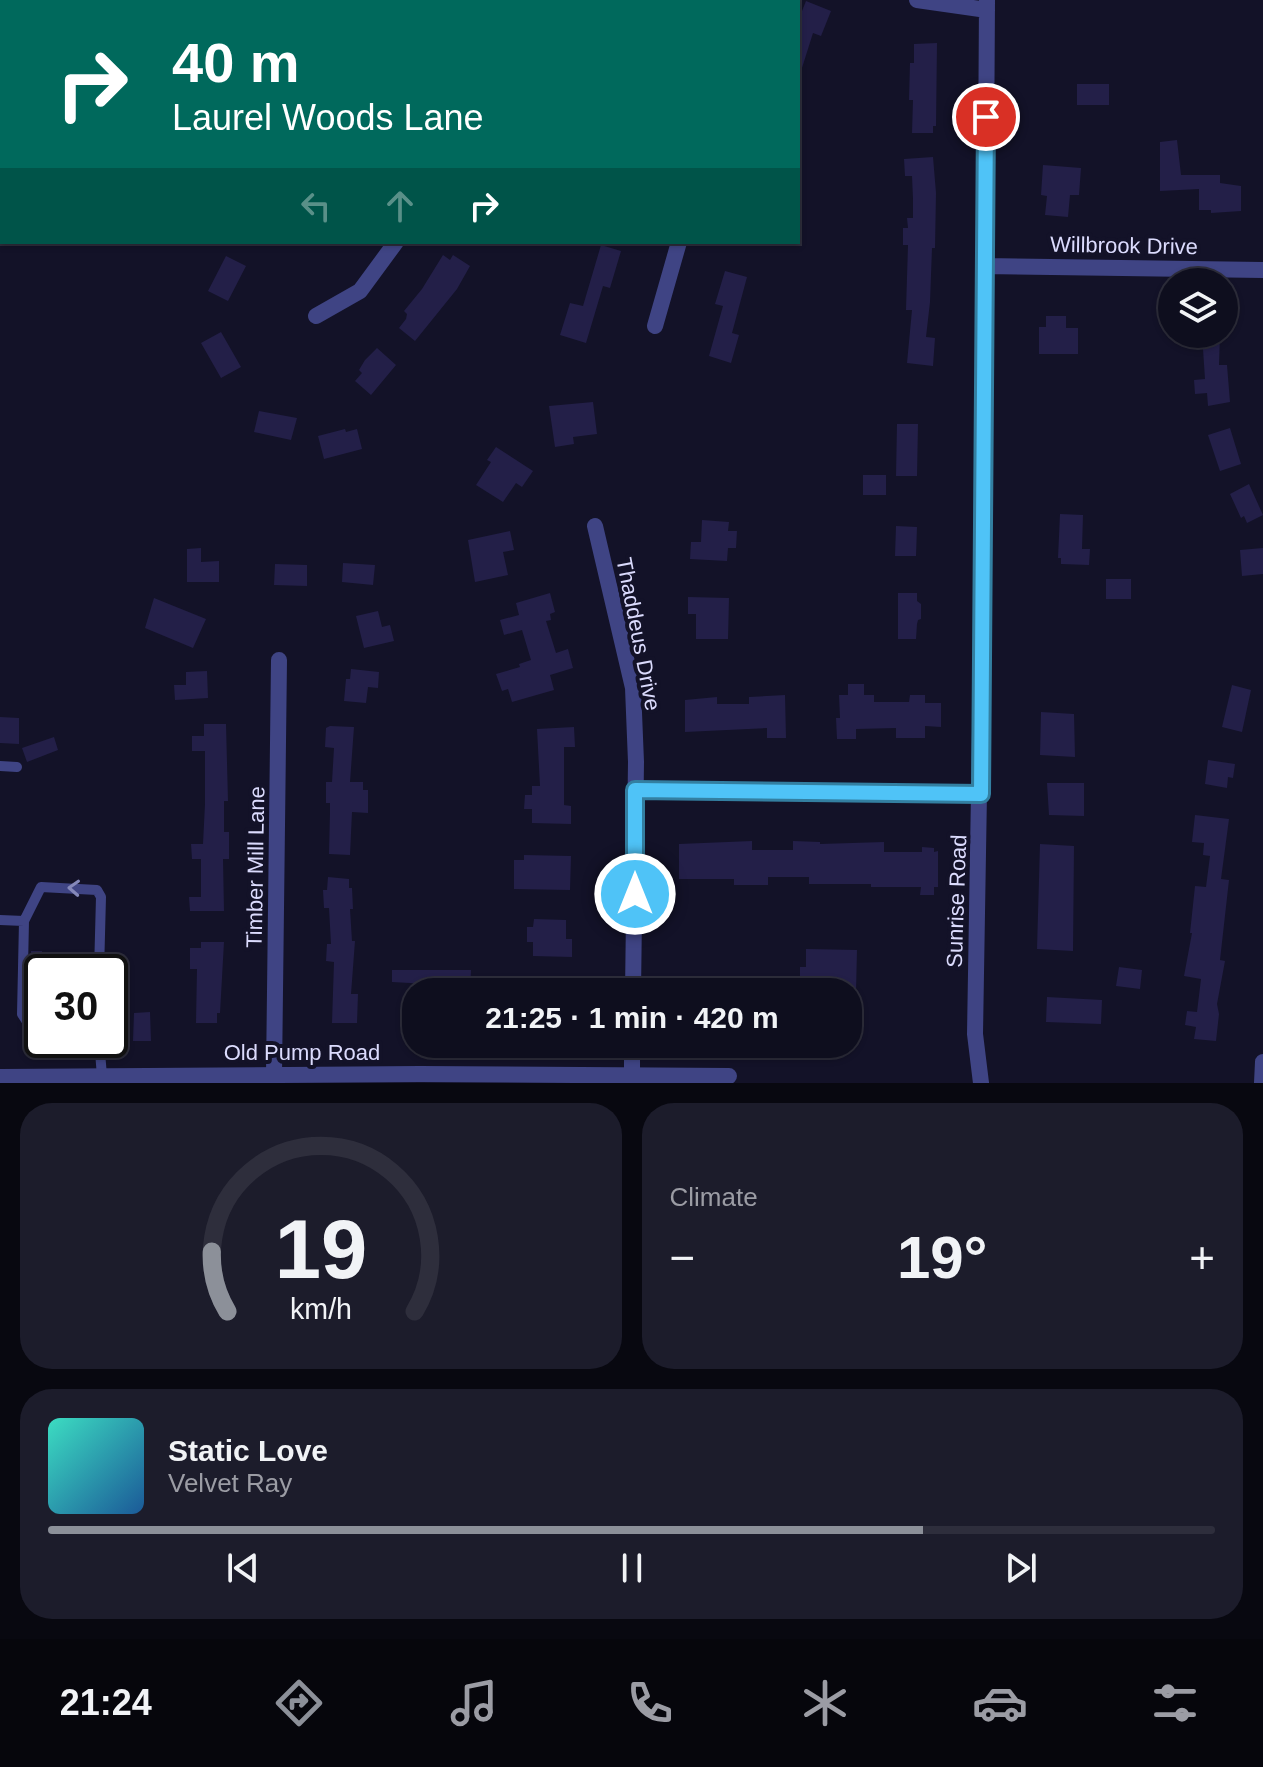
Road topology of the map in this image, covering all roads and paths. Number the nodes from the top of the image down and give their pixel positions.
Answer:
1 (917, 0) edge
2 (987, 5) edge
3 (395, 244) edge
4 (678, 244) edge
5 (984, 266) junction
6 (1263, 270) edge
7 (316, 316) dead end
8 (655, 326) dead end
9 (595, 526) dead end
10 (279, 660) dead end
11 (0, 766) edge
12 (17, 767) dead end
13 (635, 790) junction
14 (981, 794) junction
15 (0, 920) edge
16 (24, 921) junction
17 (99, 954) edge
18 (633, 978) edge
19 (24, 1017) edge
20 (100, 1058) edge
21 (632, 1058) edge
22 (1263, 1062) edge
23 (274, 1074) junction
24 (632, 1075) junction
25 (102, 1076) junction
26 (729, 1076) dead end
27 (0, 1077) edge
28 (20, 1080) edge
29 (981, 1083) edge
30 (1262, 1083) edge

1 - 2 street
2 - 5 street, Sunrise Road
3 - 7 street
4 - 8 street
5 - 6 street, Willbrook Drive
5 - 14 street, Sunrise Road
9 - 13 street, Thaddeus Drive
10 - 23 street, Timber Mill Lane
11 - 12 lane
13 - 14 street
13 - 18 street, Thaddeus Drive
14 - 29 street, Sunrise Road
15 - 16 lane
17 -> 16 lane
16 - 19 lane
20 - 25 lane
21 - 24 street
22 - 30 street
23 - 24 street, Old Pump Road
23 - 25 street, Old Pump Road
24 - 26 street, Old Pump Road
25 - 28 street, Old Pump Road
27 - 28 street, Old Pump Road

